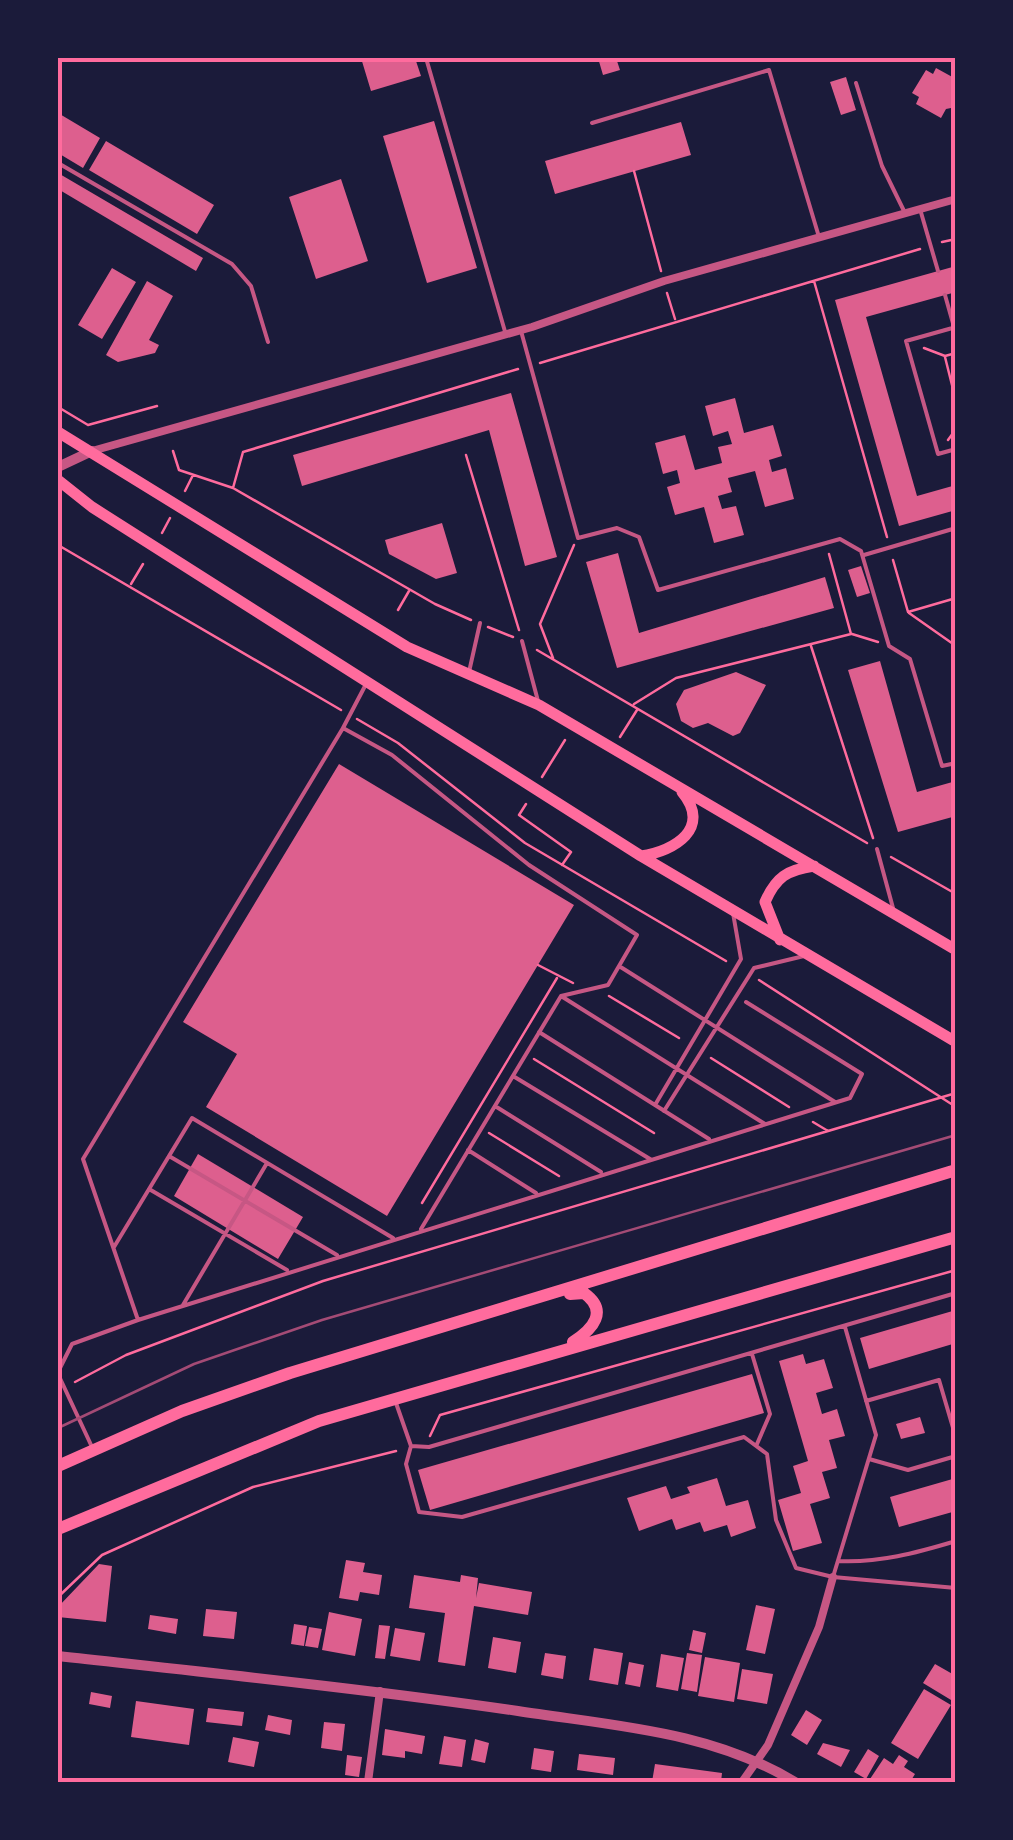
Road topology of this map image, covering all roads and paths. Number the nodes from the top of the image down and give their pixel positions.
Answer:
1 (426, 58) edge
2 (856, 82) dead end
3 (592, 123) dead end
4 (58, 164) edge
5 (634, 171) dead end
6 (956, 199) edge
7 (920, 209) junction
8 (905, 214) junction
9 (819, 237) junction
10 (956, 239) edge
11 (931, 246) junction
12 (938, 271) dead end
13 (664, 281) junction
14 (814, 282) junction
15 (945, 295) dead end
16 (675, 322) junction
17 (955, 327) edge
18 (521, 330) junction
19 (506, 335) junction
20 (906, 341) junction
21 (268, 342) dead end
22 (956, 353) edge
23 (944, 356) junction
24 (532, 365) junction
25 (956, 401) edge
26 (58, 406) edge
27 (157, 406) dead end
28 (58, 432) edge
29 (956, 449) edge
30 (92, 451) junction
31 (174, 451) dead end
32 (466, 455) dead end
33 (58, 467) edge
34 (194, 476) junction
35 (58, 480) edge
36 (233, 488) junction
37 (184, 491) dead end
38 (173, 512) dead end
39 (956, 528) edge
40 (159, 538) dead end
41 (578, 538) junction
42 (826, 543) junction
43 (58, 545) edge
44 (890, 548) junction
45 (862, 556) junction
46 (143, 564) dead end
47 (129, 587) junction
48 (410, 590) junction
49 (956, 598) edge
50 (398, 610) dead end
51 (908, 612) junction
52 (480, 623) junction
53 (850, 634) junction
54 (522, 642) junction
55 (811, 646) junction
56 (889, 646) junction
57 (956, 646) edge
58 (554, 659) junction
59 (468, 674) junction
60 (368, 680) junction
61 (539, 705) junction
62 (635, 707) junction
63 (350, 715) junction
64 (632, 718) dead end
65 (343, 728) junction
66 (565, 740) dead end
67 (956, 762) edge
68 (541, 780) dead end
69 (676, 785) junction
70 (526, 804) dead end
71 (877, 849) junction
72 (640, 856) junction
73 (562, 865) junction
74 (814, 866) junction
75 (956, 894) edge
76 (733, 913) junction
77 (894, 913) junction
78 (780, 940) junction
79 (956, 950) edge
80 (806, 956) junction
81 (619, 966) junction
82 (736, 967) junction
83 (749, 974) junction
84 (558, 977) dead end
85 (561, 996) junction
86 (746, 1002) dead end
87 (705, 1020) junction
88 (716, 1027) junction
89 (539, 1032) junction
90 (956, 1042) edge
91 (515, 1048) junction
92 (526, 1054) junction
93 (676, 1068) junction
94 (686, 1074) junction
95 (513, 1076) junction
96 (956, 1093) edge
97 (943, 1097) junction
98 (836, 1102) junction
99 (654, 1104) junction
100 (494, 1106) junction
101 (956, 1107) edge
102 (664, 1111) junction
103 (470, 1122) junction
104 (765, 1124) junction
105 (481, 1128) junction
106 (654, 1133) dead end
107 (711, 1140) junction
108 (468, 1150) junction
109 (169, 1156) junction
110 (651, 1159) junction
111 (267, 1163) junction
112 (956, 1170) edge
113 (604, 1173) junction
114 (571, 1183) junction
115 (149, 1189) junction
116 (537, 1193) junction
117 (245, 1200) junction
118 (597, 1200) junction
119 (422, 1203) dead end
120 (421, 1229) junction
121 (226, 1234) junction
122 (392, 1238) junction
123 (956, 1238) edge
124 (113, 1248) junction
125 (338, 1256) junction
126 (956, 1270) edge
127 (289, 1271) junction
128 (956, 1293) edge
129 (546, 1296) junction
130 (183, 1305) junction
131 (138, 1320) junction
132 (844, 1327) junction
133 (563, 1350) junction
134 (752, 1354) junction
135 (58, 1373) edge
136 (72, 1384) dead end
137 (394, 1399) junction
138 (866, 1402) junction
139 (956, 1438) edge
140 (412, 1446) junction
141 (756, 1446) junction
142 (93, 1448) junction
143 (956, 1456) edge
144 (869, 1459) junction
145 (58, 1466) edge
146 (58, 1528) edge
147 (956, 1541) edge
148 (838, 1560) junction
149 (833, 1577) junction
150 (956, 1588) edge
151 (58, 1597) edge
152 (58, 1656) edge
153 (380, 1691) junction
154 (758, 1760) junction
155 (368, 1782) edge
156 (742, 1782) edge
157 (795, 1782) edge

1 - 19 lane
2 - 8 lane
3 - 9 lane
4 - 21 lane
5 - 13 path
6 - 7 street
7 - 8 street
7 - 11 lane
8 - 9 street
9 - 13 street
10 - 11 path
11 - 12 lane
11 - 14 path
13 - 16 path
13 - 18 street
14 - 16 path
14 - 44 path
15 - 17 lane
16 - 24 path
17 - 20 lane
18 - 19 street
18 - 24 lane
19 - 30 street
20 - 23 path
20 - 29 lane
22 - 23 path
23 - 25 path
24 - 36 path
24 - 41 lane
26 - 27 path
28 - 30 main road
30 - 33 street
30 - 59 main road
31 - 34 path
32 - 54 path
34 - 36 path
34 - 37 path
35 - 60 main road
36 - 48 path
38 - 40 path
39 - 44 lane
41 - 42 lane
41 - 58 path
42 - 45 lane
42 - 53 path
43 - 47 path
44 - 45 lane
44 - 51 path
45 - 56 lane
46 - 47 path
47 - 63 path
48 - 50 path
48 - 52 path
49 - 51 path
51 - 57 path
52 - 54 path
52 - 59 lane
53 - 55 path
53 - 56 path
54 - 58 path
54 - 61 lane
55 - 62 path
55 - 71 path
56 - 67 lane
58 - 62 path
59 - 61 main road
60 - 63 lane
60 - 72 main road
61 - 69 main road
62 - 64 path
62 - 71 path
63 - 65 lane
63 - 73 path
65 - 81 lane
65 - 124 lane
66 - 68 path
69 - 72 main road
69 - 74 main road
70 - 73 path
71 - 75 path
71 - 77 lane
72 - 76 main road
73 - 82 path
74 - 77 main road
74 - 78 main road
76 - 78 main road
76 - 82 lane
77 - 79 main road
78 - 80 main road
80 - 83 lane
80 - 90 main road
81 - 85 lane
81 - 87 lane
82 - 87 lane
83 - 88 lane
83 - 97 path
84 - 91 path
85 - 89 lane
85 - 93 lane
86 - 98 lane
87 - 88 lane
87 - 93 lane
88 - 94 lane
88 - 98 lane
89 - 92 lane
89 - 99 lane
91 - 92 path
91 - 103 path
92 - 95 lane
92 - 106 path
93 - 94 lane
93 - 99 lane
94 - 102 lane
94 - 104 lane
95 - 100 lane
95 - 110 lane
96 - 97 path
97 - 101 path
97 - 118 path
98 - 104 lane
99 - 102 lane
100 - 105 lane
100 - 113 lane
102 - 107 lane
103 - 105 path
103 - 119 path
104 - 107 lane
105 - 108 lane
105 - 114 path
107 - 110 lane
108 - 116 lane
108 - 120 lane
109 - 111 lane
109 - 115 lane
109 - 117 lane
110 - 113 lane
111 - 117 lane
111 - 122 lane
112 - 129 main road
113 - 114 lane
114 - 116 lane
114 - 118 path
115 - 121 lane
115 - 124 lane
116 - 120 lane
117 - 121 lane
117 - 125 lane
118 - 136 path
120 - 122 lane
121 - 127 lane
121 - 130 lane
122 - 125 lane
123 - 133 main road
124 - 131 lane
125 - 127 lane
126 - 140 path
127 - 130 lane
128 - 132 lane
129 - 133 main road
129 - 142 main road
130 - 131 lane
131 - 135 lane
132 - 134 lane
132 - 138 lane
133 - 137 main road
134 - 140 lane
134 - 141 lane
135 - 142 lane
137 - 140 lane
137 - 146 main road
138 - 139 lane
138 - 144 lane
140 - 141 lane
140 - 151 path
141 - 149 lane
142 - 145 main road
143 - 144 lane
144 - 148 lane
147 - 148 lane
148 - 149 lane
149 - 150 lane
149 - 154 street
152 - 153 street
153 - 154 street
153 - 155 street
154 - 156 street
154 - 157 street

